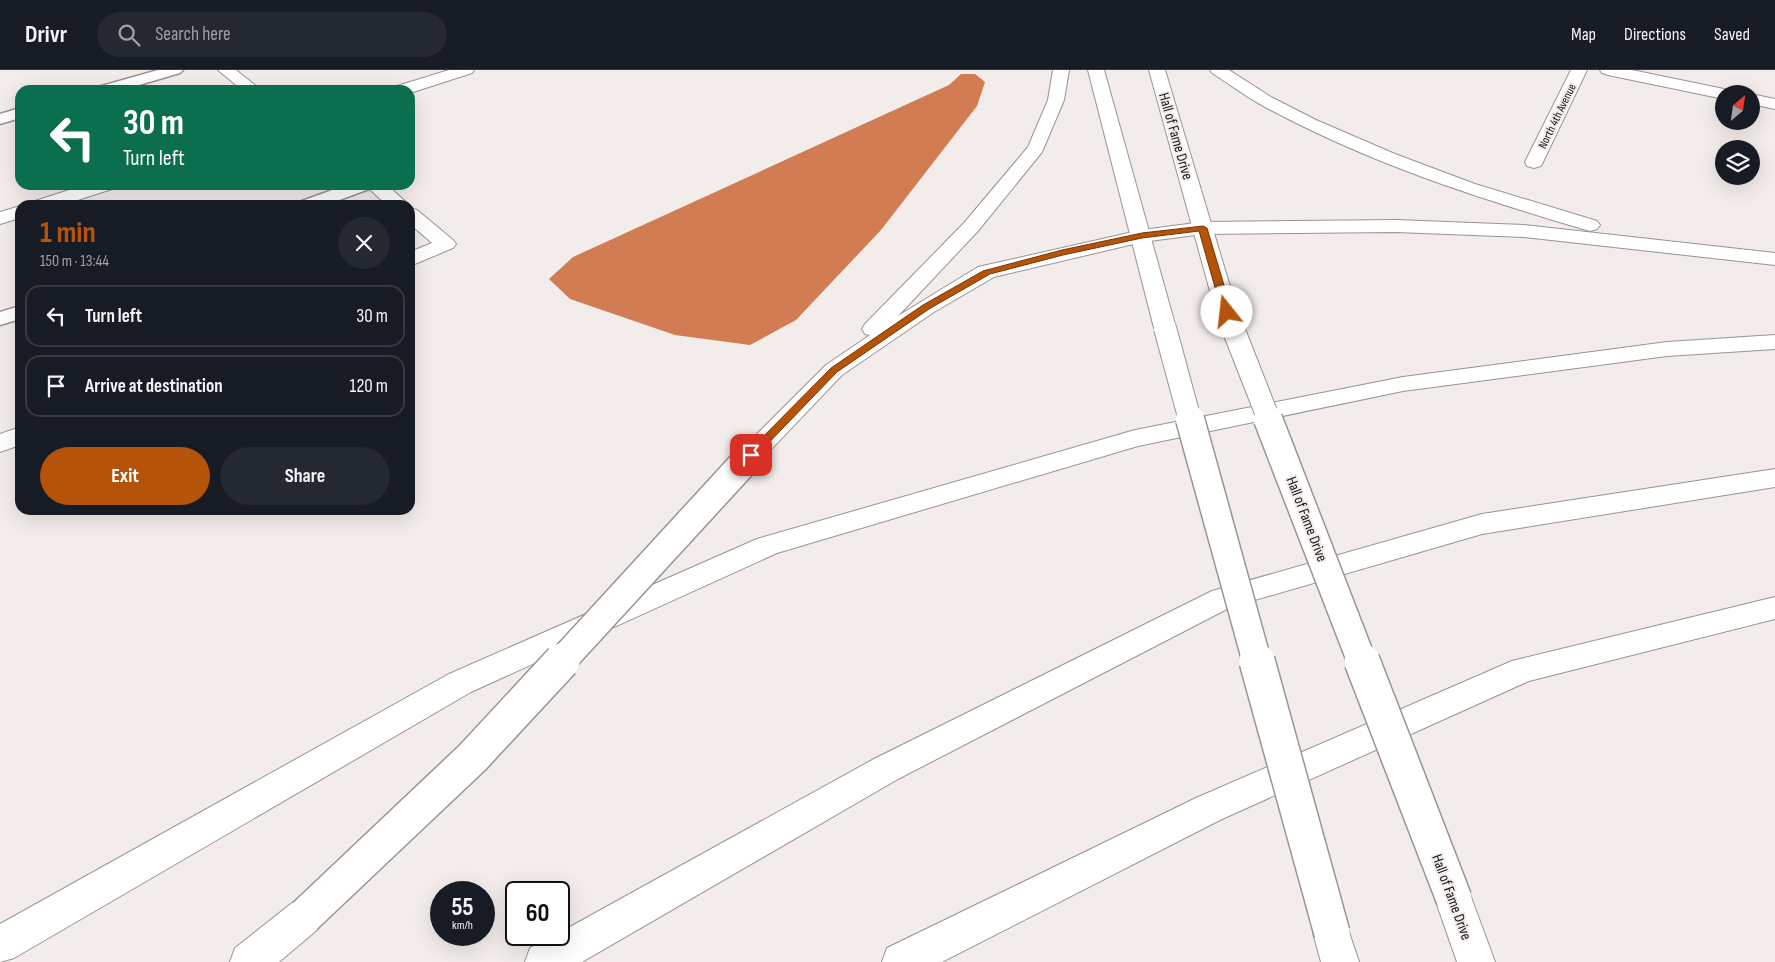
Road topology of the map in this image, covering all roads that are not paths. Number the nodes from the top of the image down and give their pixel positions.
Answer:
1 (175, 70) edge
2 (226, 70) edge
3 (466, 70) edge
4 (1061, 70) edge
5 (1096, 70) edge
6 (1157, 70) edge
7 (1218, 70) edge
8 (1579, 70) edge
9 (1608, 70) edge
10 (122, 85) edge
11 (246, 85) edge
12 (415, 86) edge
13 (1715, 92) edge
14 (1760, 101) edge
15 (1775, 104) edge
16 (15, 114) edge
17 (0, 119) edge
18 (1534, 162) dead end
19 (89, 190) edge
20 (350, 190) edge
21 (380, 190) edge
22 (58, 200) edge
23 (322, 200) edge
24 (393, 200) edge
25 (15, 214) edge
26 (0, 218) edge
27 (415, 218) edge
28 (1203, 228) junction
29 (1142, 236) junction
30 (1721, 253) junction
31 (415, 258) edge
32 (1775, 259) edge
33 (15, 314) edge
34 (0, 319) edge
35 (1775, 342) edge
36 (834, 370) junction
37 (15, 437) edge
38 (0, 444) edge
39 (1775, 478) edge
40 (1775, 608) edge
41 (0, 945) edge
42 (1336, 947) edge
43 (249, 962) edge
44 (544, 962) edge
45 (900, 962) edge
46 (1476, 962) edge

1 - 10 lane
2 - 11 main road
3 - 12 main road
4 - 36 main road
5 - 29 main road
6 - 28 main road, Hall of Fame Drive
7 - 30 main road
8 - 18 main road, North 4th Avenue
9 - 13 main road
14 - 15 main road
16 - 17 lane
19 - 22 main road
20 - 23 lane
21 - 24 main road
25 - 26 main road
27 - 31 main road
28 - 29 main road
28 - 30 main road
28 - 46 main road, Hall of Fame Drive, bridge
29 - 36 main road
29 - 42 main road, bridge
30 - 32 main road
33 - 34 lane
35 - 41 main road
36 - 43 main road, bridge
37 - 38 main road
39 - 44 main road
40 - 45 main road

